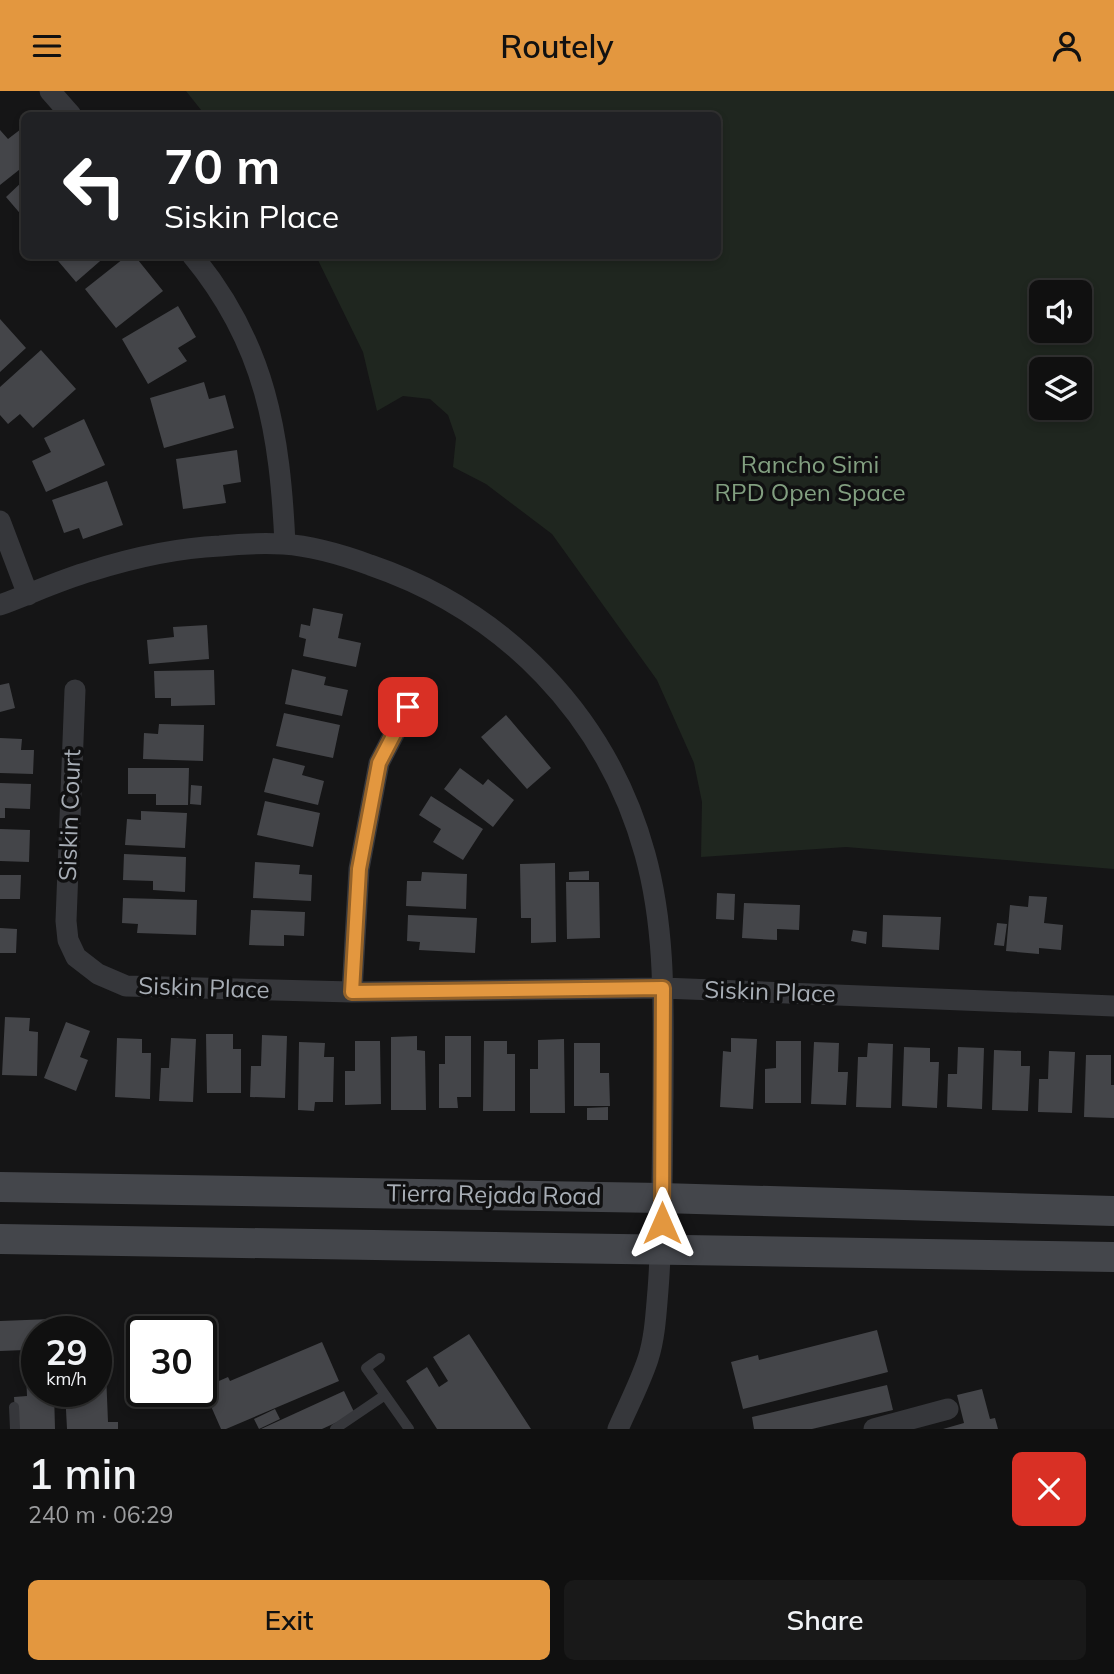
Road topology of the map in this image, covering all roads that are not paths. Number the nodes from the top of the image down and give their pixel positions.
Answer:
1 (50, 91) edge
2 (68, 112) edge
3 (195, 259) edge
4 (0, 521) edge
5 (285, 544) junction
6 (28, 595) junction
7 (0, 605) edge
8 (75, 690) dead end
9 (408, 707) dead end
10 (68, 940) joint
11 (663, 988) junction
12 (352, 992) junction
13 (1114, 1006) edge
14 (0, 1187) edge
15 (662, 1198) junction
16 (1114, 1211) edge
17 (0, 1239) edge
18 (661, 1248) junction
19 (1114, 1257) edge
20 (380, 1358) dead end
21 (385, 1395) junction
22 (14, 1407) dead end
23 (948, 1409) dead end
24 (15, 1429) edge
25 (335, 1429) edge
26 (409, 1429) edge
27 (618, 1429) edge
28 (874, 1429) edge

1 - 2 street
3 - 5 street
4 - 6 street
5 - 6 street
5 - 11 street
6 - 7 street
8 - 10 street, Siskin Court
9 - 12 street
10 - 12 street, Siskin Place
11 - 12 street, Siskin Place
11 - 13 street, Siskin Place
11 - 15 street
14 - 15 main road, Tierra Rejada Road
15 - 16 main road, Tierra Rejada Road
15 - 18 street
17 - 18 main road, Tierra Rejada Road
18 - 19 main road, Tierra Rejada Road
18 - 27 street
20 - 21 lane
21 - 25 lane
21 - 26 lane
22 - 24 lane
23 - 28 street

